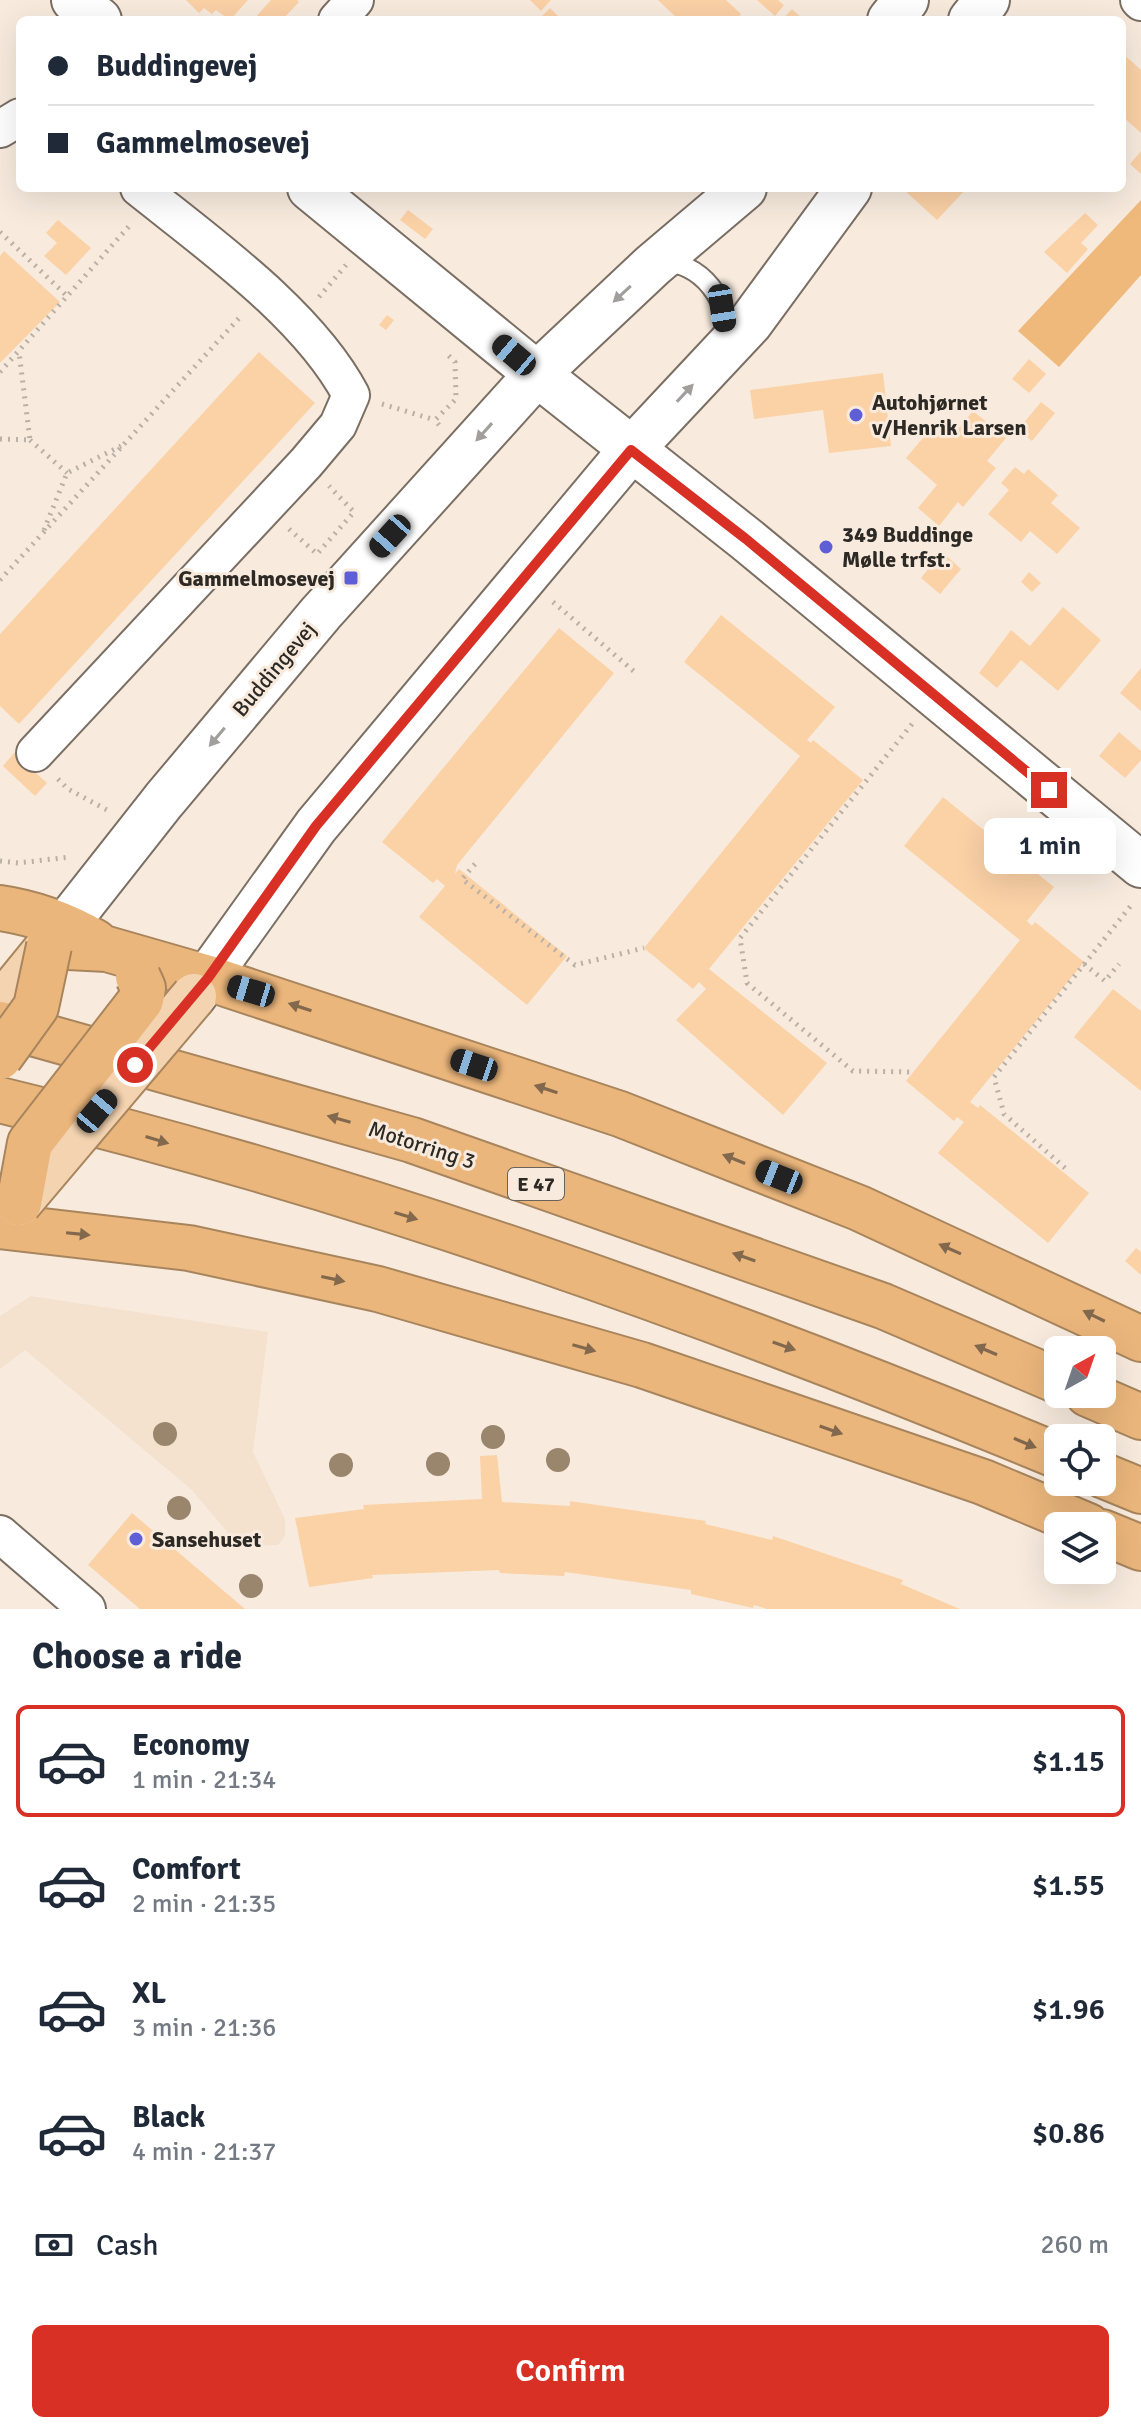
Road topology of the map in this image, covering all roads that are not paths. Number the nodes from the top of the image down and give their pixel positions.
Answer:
1 (355, 0) edge
2 (906, 0) edge
3 (987, 0) edge
4 (341, 16) edge
5 (893, 16) edge
6 (974, 16) edge
7 (315, 192) edge
8 (739, 192) edge
9 (846, 192) edge
10 (145, 193) edge
11 (653, 265) junction
12 (715, 361) junction
13 (537, 374) junction
14 (631, 450) junction
15 (35, 753) dead end
16 (1141, 865) edge
17 (0, 908) edge
18 (58, 936) junction
19 (122, 963) junction
20 (201, 987) junction
21 (0, 1006) edge
22 (0, 1024) edge
23 (0, 1057) edge
24 (0, 1100) edge
25 (6, 1217) edge
26 (1141, 1339) edge
27 (1044, 1375) edge
28 (1116, 1406) edge
29 (1141, 1417) edge
30 (1044, 1450) edge
31 (1116, 1481) edge
32 (1141, 1491) edge
33 (1055, 1512) edge
34 (0, 1534) edge
35 (1116, 1538) edge
36 (1141, 1548) edge
37 (87, 1609) edge

1 - 4 street
2 - 5 street
3 - 6 street
7 - 13 street
8 - 11 street, Buddingevej
9 - 12 street
10 - 15 street
11 - 12 lane
11 -> 13 street, Buddingevej
14 -> 12 street
13 - 14 street
13 -> 18 street, Buddingevej
14 - 16 street
14 - 20 street
17 - 18 highway
18 - 19 highway
18 - 21 main road, Buddingevej
18 - 23 highway, bridge
19 - 20 highway
19 - 25 highway, bridge
20 - 25 main road, bridge
26 -> 20 highway
27 -> 22 highway, Motorring 3 / E 47
24 -> 30 highway
25 -> 33 highway
28 - 29 highway
31 - 32 highway
34 - 37 street
35 - 36 highway

